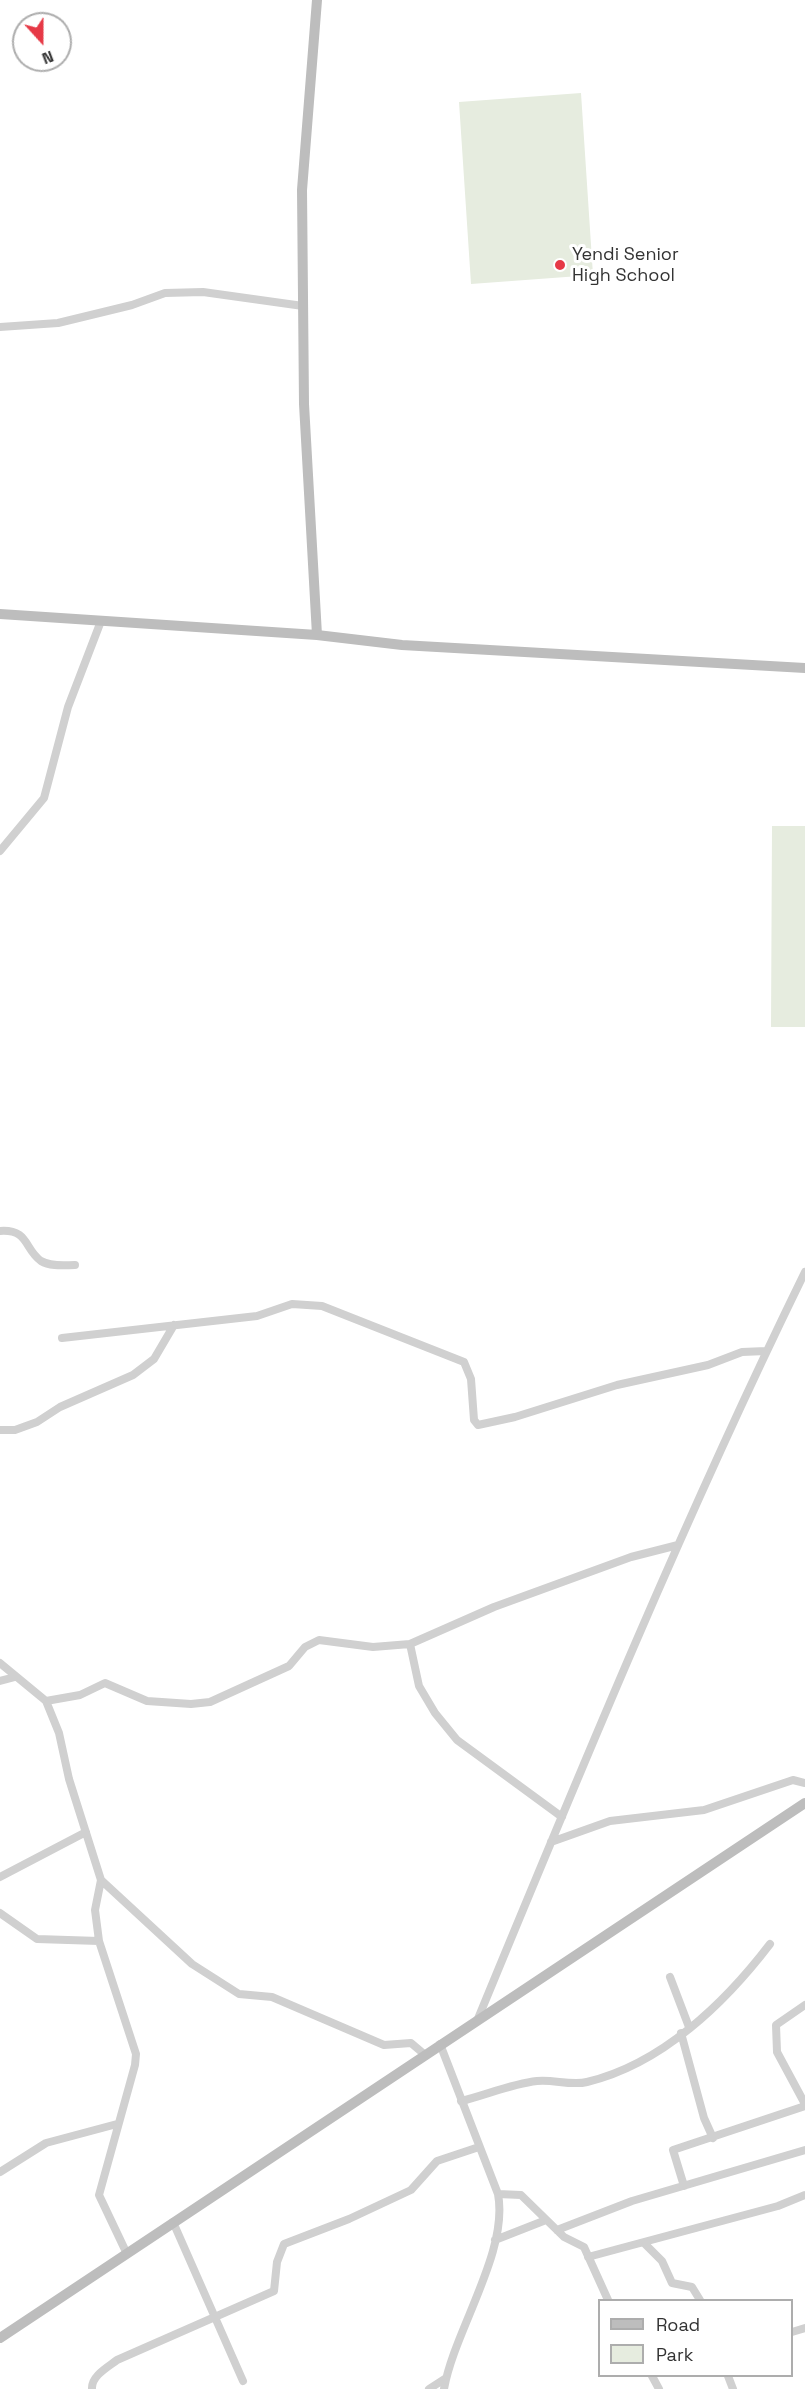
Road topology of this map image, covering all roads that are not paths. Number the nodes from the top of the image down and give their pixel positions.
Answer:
1 (317, 0) edge
2 (303, 306) junction
3 (0, 327) edge
4 (0, 614) edge
5 (101, 621) junction
6 (318, 635) junction
7 (805, 668) edge
8 (0, 851) edge
9 (0, 1231) edge
10 (75, 1265) dead end
11 (805, 1272) edge
12 (174, 1325) junction
13 (62, 1338) dead end
14 (766, 1351) junction
15 (0, 1430) edge
16 (678, 1545) junction
17 (410, 1644) junction
18 (0, 1663) edge
19 (15, 1677) junction
20 (0, 1680) edge
21 (46, 1701) junction
22 (805, 1783) edge
23 (805, 1803) edge
24 (562, 1817) junction
25 (86, 1832) junction
26 (551, 1842) junction
27 (0, 1877) edge
28 (101, 1880) junction
29 (0, 1913) edge
30 (99, 1941) junction
31 (771, 1944) dead end
32 (670, 1977) dead end
33 (805, 2005) edge
34 (476, 2023) junction
35 (689, 2027) junction
36 (681, 2033) junction
37 (440, 2044) junction
38 (424, 2054) junction
39 (461, 2101) junction
40 (805, 2105) edge
41 (117, 2124) junction
42 (713, 2138) junction
43 (479, 2147) junction
44 (805, 2150) edge
45 (0, 2172) edge
46 (684, 2186) junction
47 (498, 2194) junction
48 (805, 2195) edge
49 (546, 2220) junction
50 (173, 2222) junction
51 (557, 2230) junction
52 (495, 2240) junction
53 (644, 2242) junction
54 (127, 2254) junction
55 (588, 2257) junction
56 (607, 2299) edge
57 (699, 2299) edge
58 (215, 2315) junction
59 (0, 2338) edge
60 (446, 2378) junction
61 (243, 2381) dead end
62 (92, 2389) edge
63 (429, 2389) edge
64 (444, 2389) edge

1 - 2 main road
2 - 3 street
2 - 6 main road
4 - 5 main road
5 - 6 main road
5 - 8 street
6 - 7 main road
9 - 10 street
11 - 14 street
12 - 13 street
12 - 14 street
12 - 15 street
14 - 16 street
16 - 17 street
16 - 24 street
17 - 21 street
17 - 24 street
18 - 19 street
19 - 20 street
19 - 21 street
21 - 25 street
22 - 26 street
23 - 34 main road
24 - 26 street
25 - 27 street
25 - 28 street
26 - 34 street
28 - 30 street
28 - 38 street
29 - 30 street
30 - 41 street
31 - 35 street
32 - 35 street
33 - 40 street
34 - 37 main road
35 - 36 street
36 - 39 street
36 - 42 street
37 - 38 main road
37 - 39 street
38 - 50 main road
39 - 43 street
40 - 42 street
41 - 45 street
41 - 54 street
42 - 46 street
43 - 47 street
43 - 58 street
44 - 46 street
46 - 51 street
47 - 49 street
47 - 52 street
48 - 53 street
49 - 51 street
49 - 52 street
50 - 54 main road
50 - 58 street
51 - 55 street
52 - 60 street
53 - 55 street
53 - 57 street
54 - 59 main road
55 - 56 street
58 - 61 street
58 - 62 street
60 - 63 street
60 - 64 street

